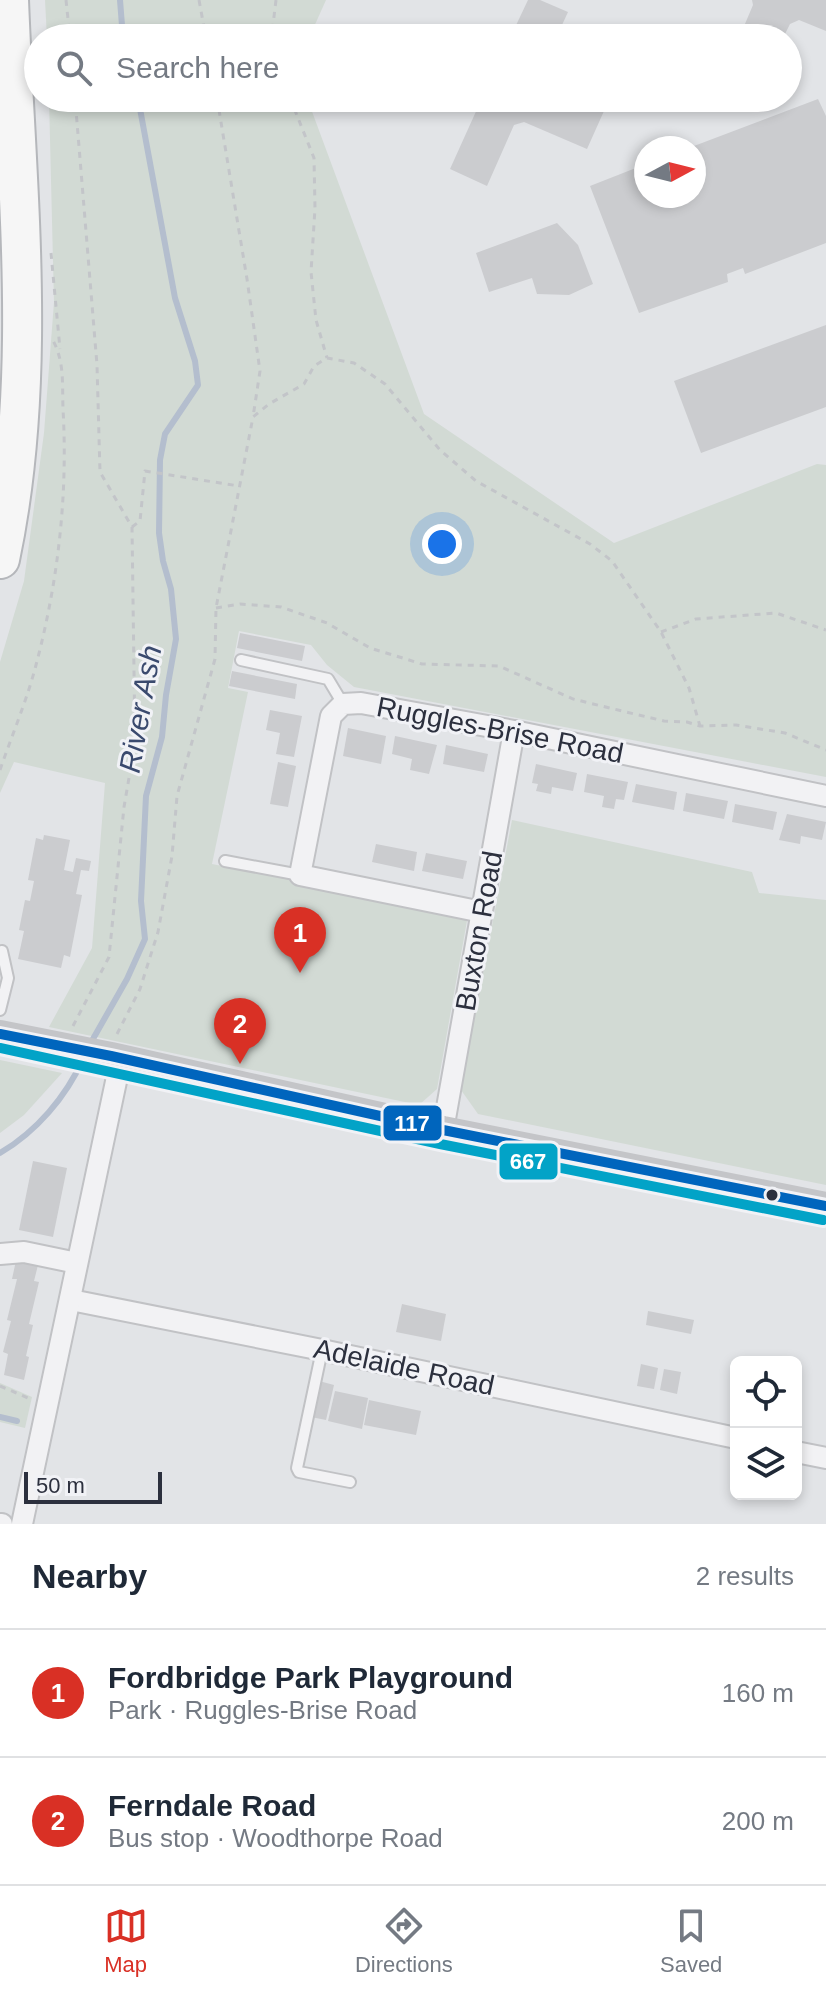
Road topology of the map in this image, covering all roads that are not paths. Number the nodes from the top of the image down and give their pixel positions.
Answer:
1 (9, 0) edge
2 (0, 559) edge
3 (241, 660) dead end
4 (343, 704) junction
5 (514, 731) junction
6 (826, 796) edge
7 (225, 861) dead end
8 (300, 875) junction
9 (482, 912) junction
10 (2, 951) dead end
11 (0, 1010) edge
12 (0, 1034) edge
13 (94, 1053) junction
14 (443, 1130) junction
15 (826, 1206) edge
16 (0, 1254) edge
17 (77, 1263) junction
18 (71, 1300) junction
19 (322, 1350) junction
20 (730, 1437) edge
21 (802, 1453) edge
22 (826, 1458) edge
23 (350, 1482) dead end
24 (22, 1524) edge

1 - 2 highway
3 - 4 lane
4 - 5 street, Ruggles-Brise Road
4 - 8 street, Ruggles-Brise Road
5 - 6 street, Ruggles-Brise Road
5 - 9 street, Buxton Road
7 - 8 lane
8 - 9 street
9 - 14 street, Buxton Road
10 - 11 lane
12 - 13 street
13 - 14 street
13 - 17 street
14 - 15 street
16 - 17 street
17 - 18 street
18 - 19 street, Adelaide Road
18 - 24 street
19 - 20 street, Adelaide Road
19 - 23 lane
21 - 22 street

